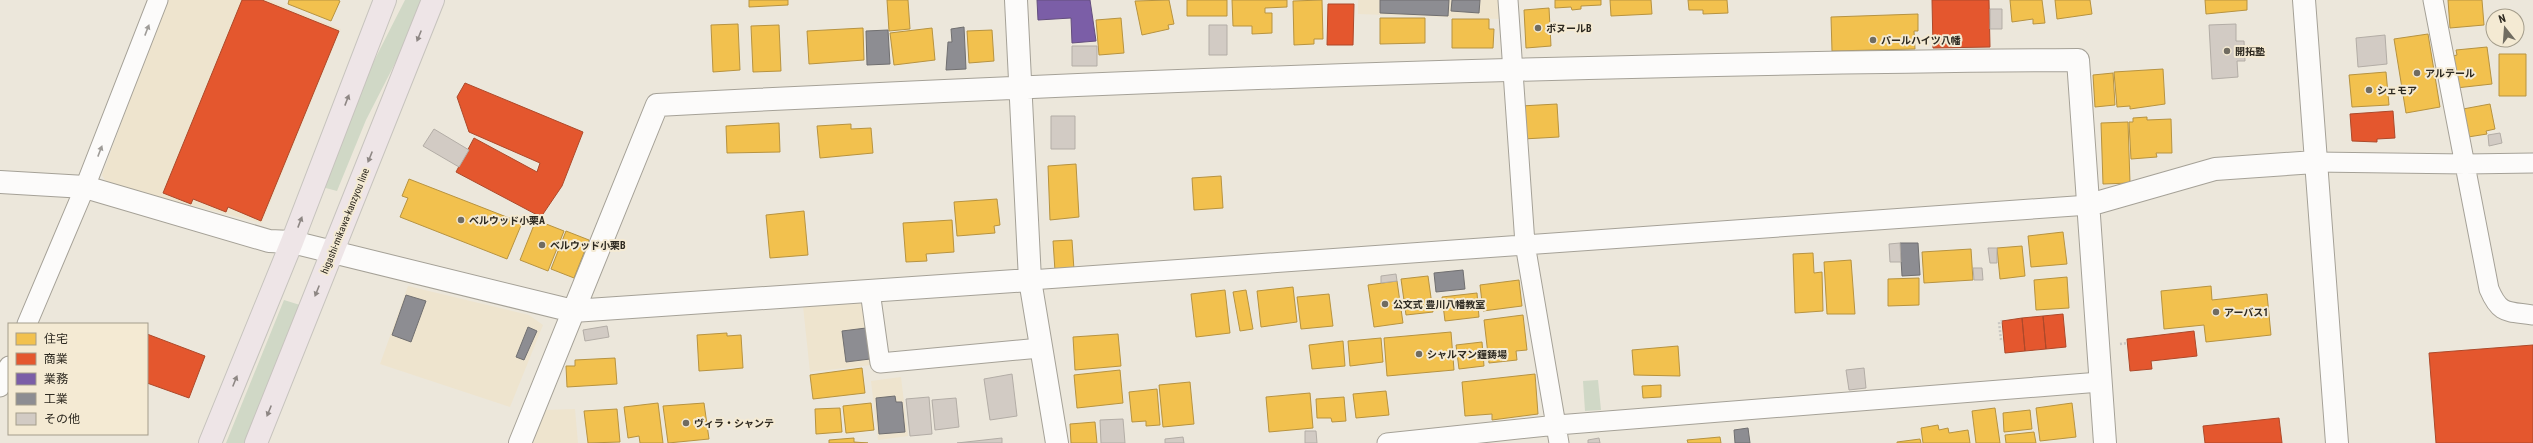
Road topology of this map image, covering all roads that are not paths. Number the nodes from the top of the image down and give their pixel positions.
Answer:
1 (158, 0) edge
2 (385, 0) edge
3 (433, 0) edge
4 (1016, 0) edge
5 (1508, 0) edge
6 (2304, 0) edge
7 (2433, 0) edge
8 (1513, 69) junction
9 (1020, 87) junction
10 (2315, 162) junction
11 (2533, 163) edge
12 (2466, 164) junction
13 (0, 182) edge
14 (86, 187) junction
15 (2089, 205) junction
16 (292, 242) junction
17 (1525, 244) junction
18 (333, 251) junction
19 (1030, 280) junction
20 (870, 290) junction
21 (573, 311) junction
22 (2533, 315) edge
23 (27, 323) edge
24 (1040, 348) junction
25 (8, 368) edge
26 (2100, 382) junction
27 (0, 387) edge
28 (1558, 434) edge
29 (210, 443) edge
30 (256, 443) edge
31 (520, 443) edge
32 (1057, 443) edge
33 (1387, 443) edge
34 (2105, 443) edge
35 (2337, 443) edge

14 -> 1 street
16 -> 2 main road
3 -> 18 main road, higashi-mikawa-kanzyou line
4 - 9 street
5 - 8 street
6 - 10 street
7 - 12 street
8 - 9 street
8 - 15 street
8 - 17 street
9 - 19 street
9 - 21 street
10 - 12 street
10 - 15 street
10 - 35 street
11 - 12 street
12 - 22 street
13 - 14 street
14 - 16 street
14 - 23 street
15 - 17 street
15 - 26 street
16 - 18 street
29 -> 16 main road
17 - 19 street
17 - 28 street
18 - 21 street
18 -> 30 main road, higashi-mikawa-kanzyou line
19 - 20 street
19 - 24 street
20 - 21 street
20 - 24 street
21 - 31 street
24 - 32 street
25 - 27 street
26 - 28 street
26 - 34 street
28 - 33 street

